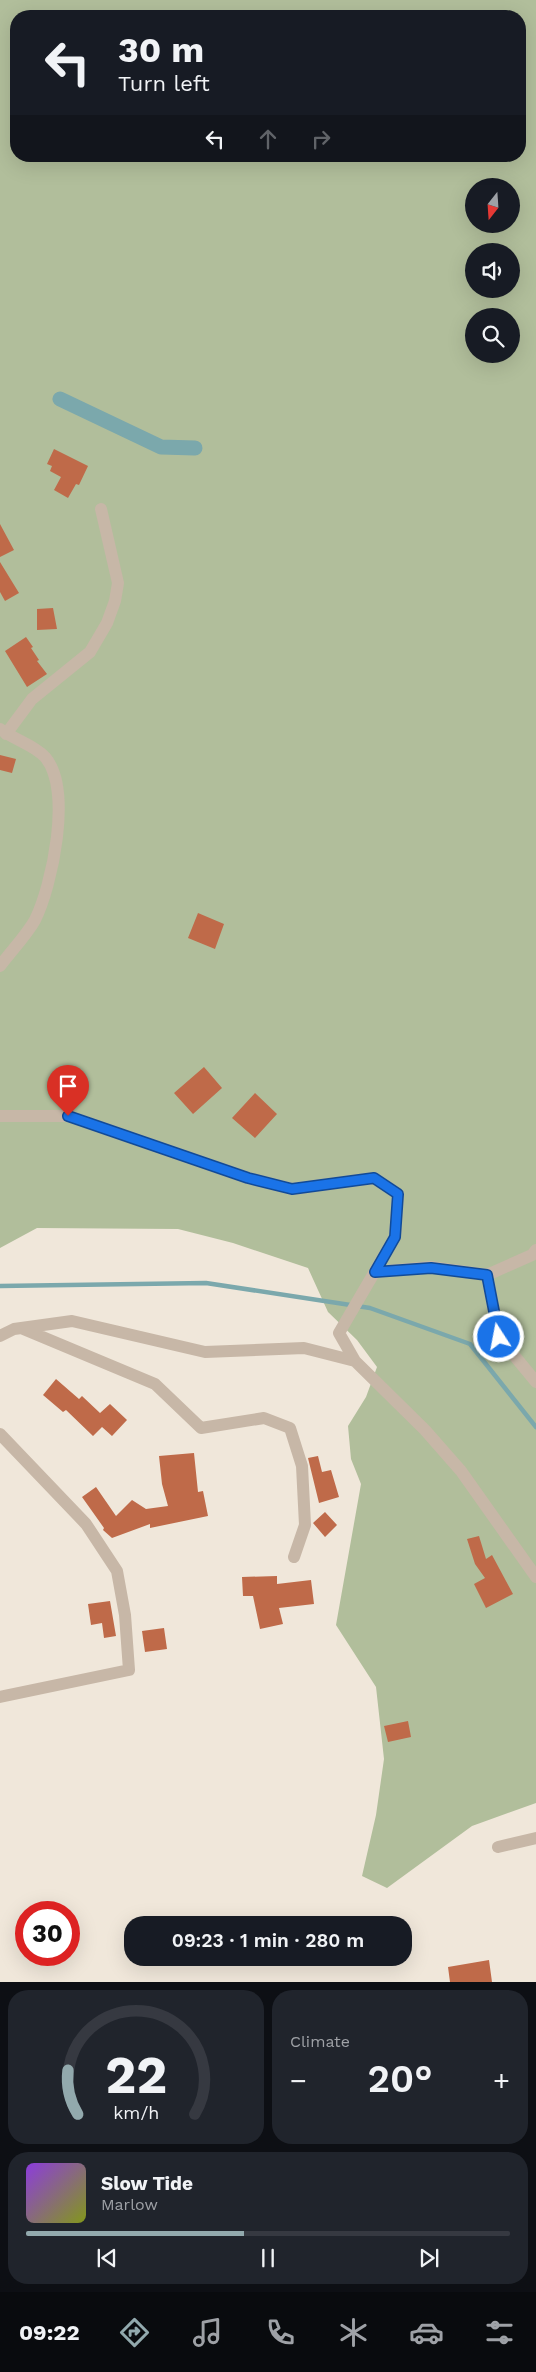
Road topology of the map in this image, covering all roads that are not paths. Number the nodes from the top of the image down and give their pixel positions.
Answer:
1 (100, 509) dead end
2 (3, 732) edge
3 (0, 966) edge
4 (0, 1116) edge
5 (536, 1250) edge
6 (375, 1272) junction
7 (487, 1275) junction
8 (21, 1328) junction
9 (0, 1336) edge
10 (355, 1361) junction
11 (536, 1382) edge
12 (0, 1434) edge
13 (294, 1557) dead end
14 (536, 1577) edge
15 (0, 1697) edge
16 (536, 1838) edge
17 (498, 1847) dead end

1 - 2 street
2 - 3 street
4 - 6 street
5 - 7 street
6 - 7 street
6 - 10 street
7 - 11 street
8 - 9 street
8 - 10 street
8 - 13 street
10 - 14 street
12 - 15 street
16 - 17 street

